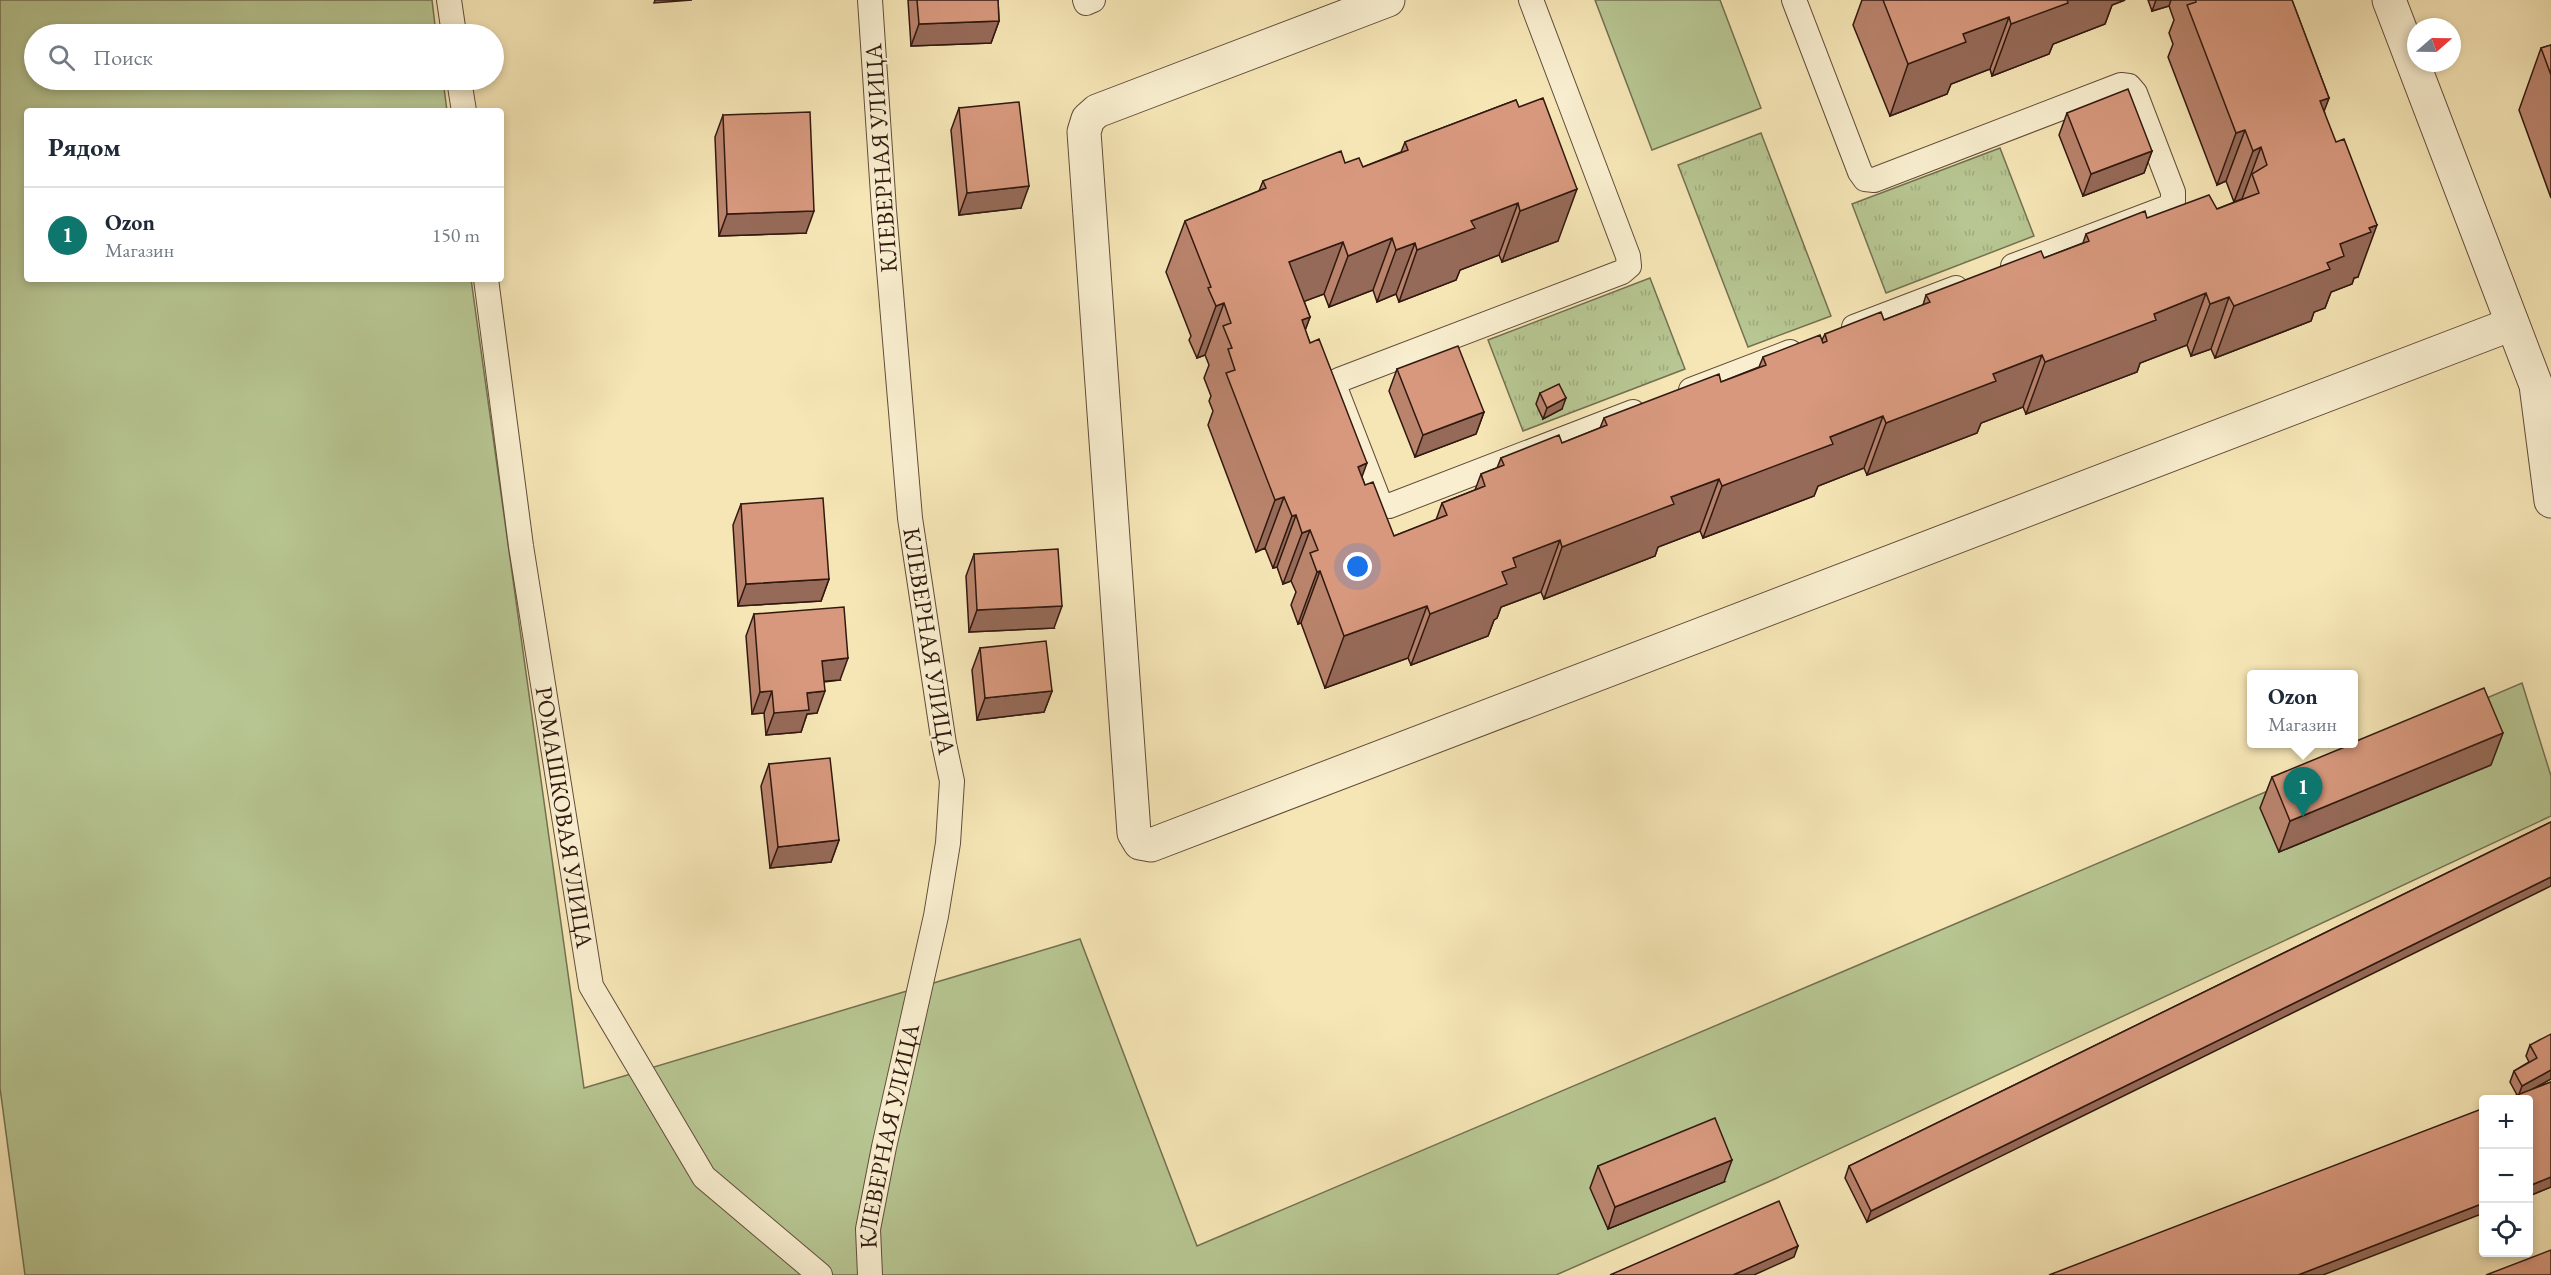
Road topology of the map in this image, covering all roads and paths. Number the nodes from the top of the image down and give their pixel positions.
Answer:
1 (449, 0) edge
2 (870, 0) edge
3 (1085, 0) edge
4 (1093, 0) edge
5 (1388, 0) edge
6 (1531, 0) edge
7 (1794, 0) edge
8 (2389, 0) edge
9 (452, 24) edge
10 (461, 90) edge
11 (464, 108) edge
12 (486, 282) edge
13 (2512, 324) junction
14 (2551, 500) edge
15 (820, 1275) edge
16 (870, 1275) edge

1 - 9 lane
2 - 16 lane, КЛЕВЕРНАЯ УЛИЦА
3 - 4 lane
5 - 13 street
6 - 7 lane
8 - 13 street
10 - 11 lane
12 - 15 lane, РОМАШКОВАЯ УЛИЦА
13 - 14 street

